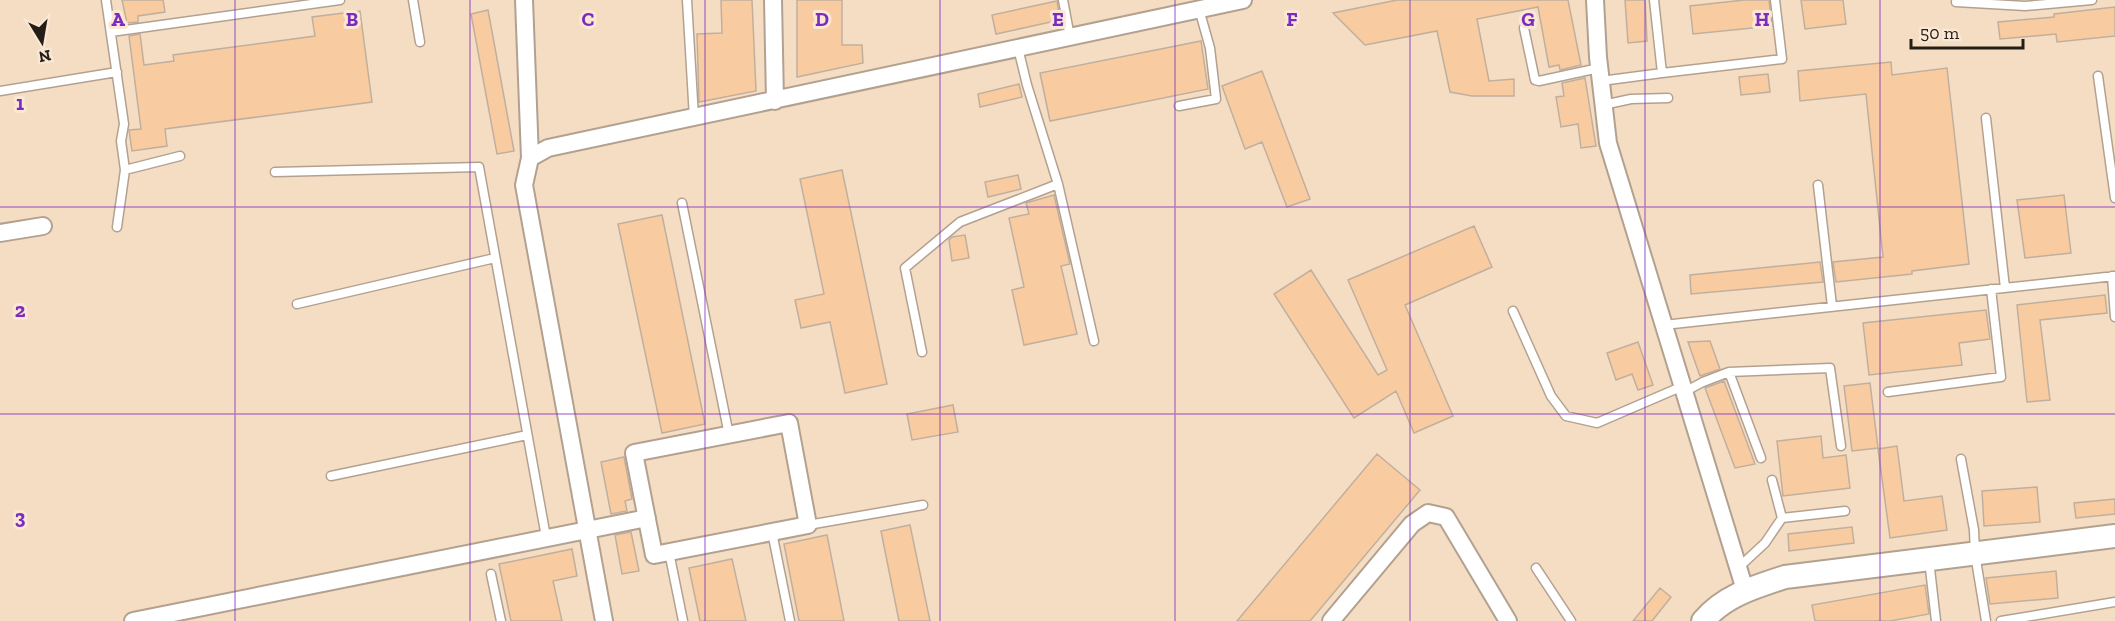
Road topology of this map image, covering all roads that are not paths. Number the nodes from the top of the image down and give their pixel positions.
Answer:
1 (106, 0) edge
2 (340, 0) edge
3 (413, 0) edge
4 (524, 0) edge
5 (687, 0) edge
6 (773, 0) edge
7 (1063, 0) edge
8 (1243, 0) edge
9 (1595, 0) edge
10 (1654, 0) edge
11 (1775, 0) edge
12 (2092, 0) edge
13 (2080, 1) edge
14 (1217, 2) edge
15 (1956, 2) dead end
16 (1199, 9) junction
17 (1524, 28) dead end
18 (111, 32) junction
19 (1070, 37) junction
20 (420, 42) dead end
21 (1018, 48) junction
22 (117, 72) junction
23 (1662, 73) junction
24 (1600, 74) junction
25 (2098, 76) dead end
26 (0, 91) edge
27 (1668, 98) dead end
28 (775, 101) junction
29 (1604, 105) junction
30 (1179, 106) dead end
31 (694, 118) junction
32 (1986, 118) dead end
33 (180, 156) dead end
34 (530, 158) junction
35 (125, 170) junction
36 (275, 172) dead end
37 (1058, 184) junction
38 (1818, 185) dead end
39 (2115, 198) edge
40 (682, 203) dead end
41 (43, 226) dead end
42 (117, 227) dead end
43 (0, 234) edge
44 (495, 258) junction
45 (2114, 276) edge
46 (2005, 288) junction
47 (1991, 289) junction
48 (297, 304) dead end
49 (1832, 306) junction
50 (1514, 311) dead end
51 (2115, 317) edge
52 (1664, 325) junction
53 (1094, 340) dead end
54 (922, 351) dead end
55 (1729, 372) junction
56 (1683, 389) junction
57 (1888, 392) dead end
58 (527, 435) junction
59 (729, 435) junction
60 (1840, 446) dead end
61 (1761, 458) dead end
62 (1961, 459) dead end
63 (331, 476) dead end
64 (1772, 480) dead end
65 (923, 505) dead end
66 (1845, 511) dead end
67 (647, 518) junction
68 (1782, 518) junction
69 (808, 525) junction
70 (587, 529) junction
71 (772, 532) junction
72 (2115, 536) edge
73 (546, 537) junction
74 (669, 552) junction
75 (1975, 554) junction
76 (1929, 560) junction
77 (1536, 568) dead end
78 (1738, 568) junction
79 (491, 574) dead end
80 (1745, 590) junction
81 (2115, 602) edge
82 (133, 621) edge
83 (501, 621) edge
84 (604, 621) edge
85 (683, 621) edge
86 (790, 621) edge
87 (1331, 621) edge
88 (1509, 621) edge
89 (1571, 621) edge
90 (1703, 621) edge
91 (1936, 621) edge
92 (1986, 621) edge
93 (2001, 621) edge

1 - 18 lane
2 - 18 lane
3 - 20 lane
4 - 34 street
5 - 31 lane
6 - 28 street
7 - 19 lane
8 - 14 street
9 - 24 street
10 - 23 lane
11 - 23 lane
12 - 13 lane
13 - 15 lane
14 - 16 street
16 - 19 street
16 - 30 lane
17 - 24 lane
18 - 22 lane
19 - 21 street
21 - 28 street
21 - 37 lane
22 - 26 lane
22 - 35 lane
23 - 24 lane
24 - 29 street
25 - 39 lane
27 - 29 lane
28 - 31 street
29 - 52 street
31 - 34 street
32 - 46 lane
33 - 35 lane
34 - 70 street
35 - 42 lane
36 - 44 lane
37 - 53 lane
37 - 54 lane
38 - 49 lane
40 - 59 lane
41 - 43 street
44 - 48 lane
44 - 58 lane
45 - 46 lane
45 - 51 lane
46 - 47 lane
47 - 49 lane
47 - 57 lane
49 - 52 lane
50 - 56 lane
52 - 56 street
55 - 56 lane
55 - 60 lane
55 - 61 lane
56 - 78 street
58 - 63 lane
58 - 73 lane
59 - 67 street
59 - 69 street
62 - 75 lane
64 - 68 lane
65 - 69 lane
66 - 68 lane
67 - 70 street
67 - 74 street
68 - 78 lane
69 - 71 street
70 - 73 street
70 - 84 street
71 - 74 street
71 - 86 lane
72 - 75 street
73 - 82 street
74 - 85 lane
75 - 76 street
75 - 92 lane
76 - 80 street
76 - 91 lane
77 - 89 lane
78 - 80 street
79 - 83 lane
80 - 90 street
81 - 93 lane
87 - 88 street

